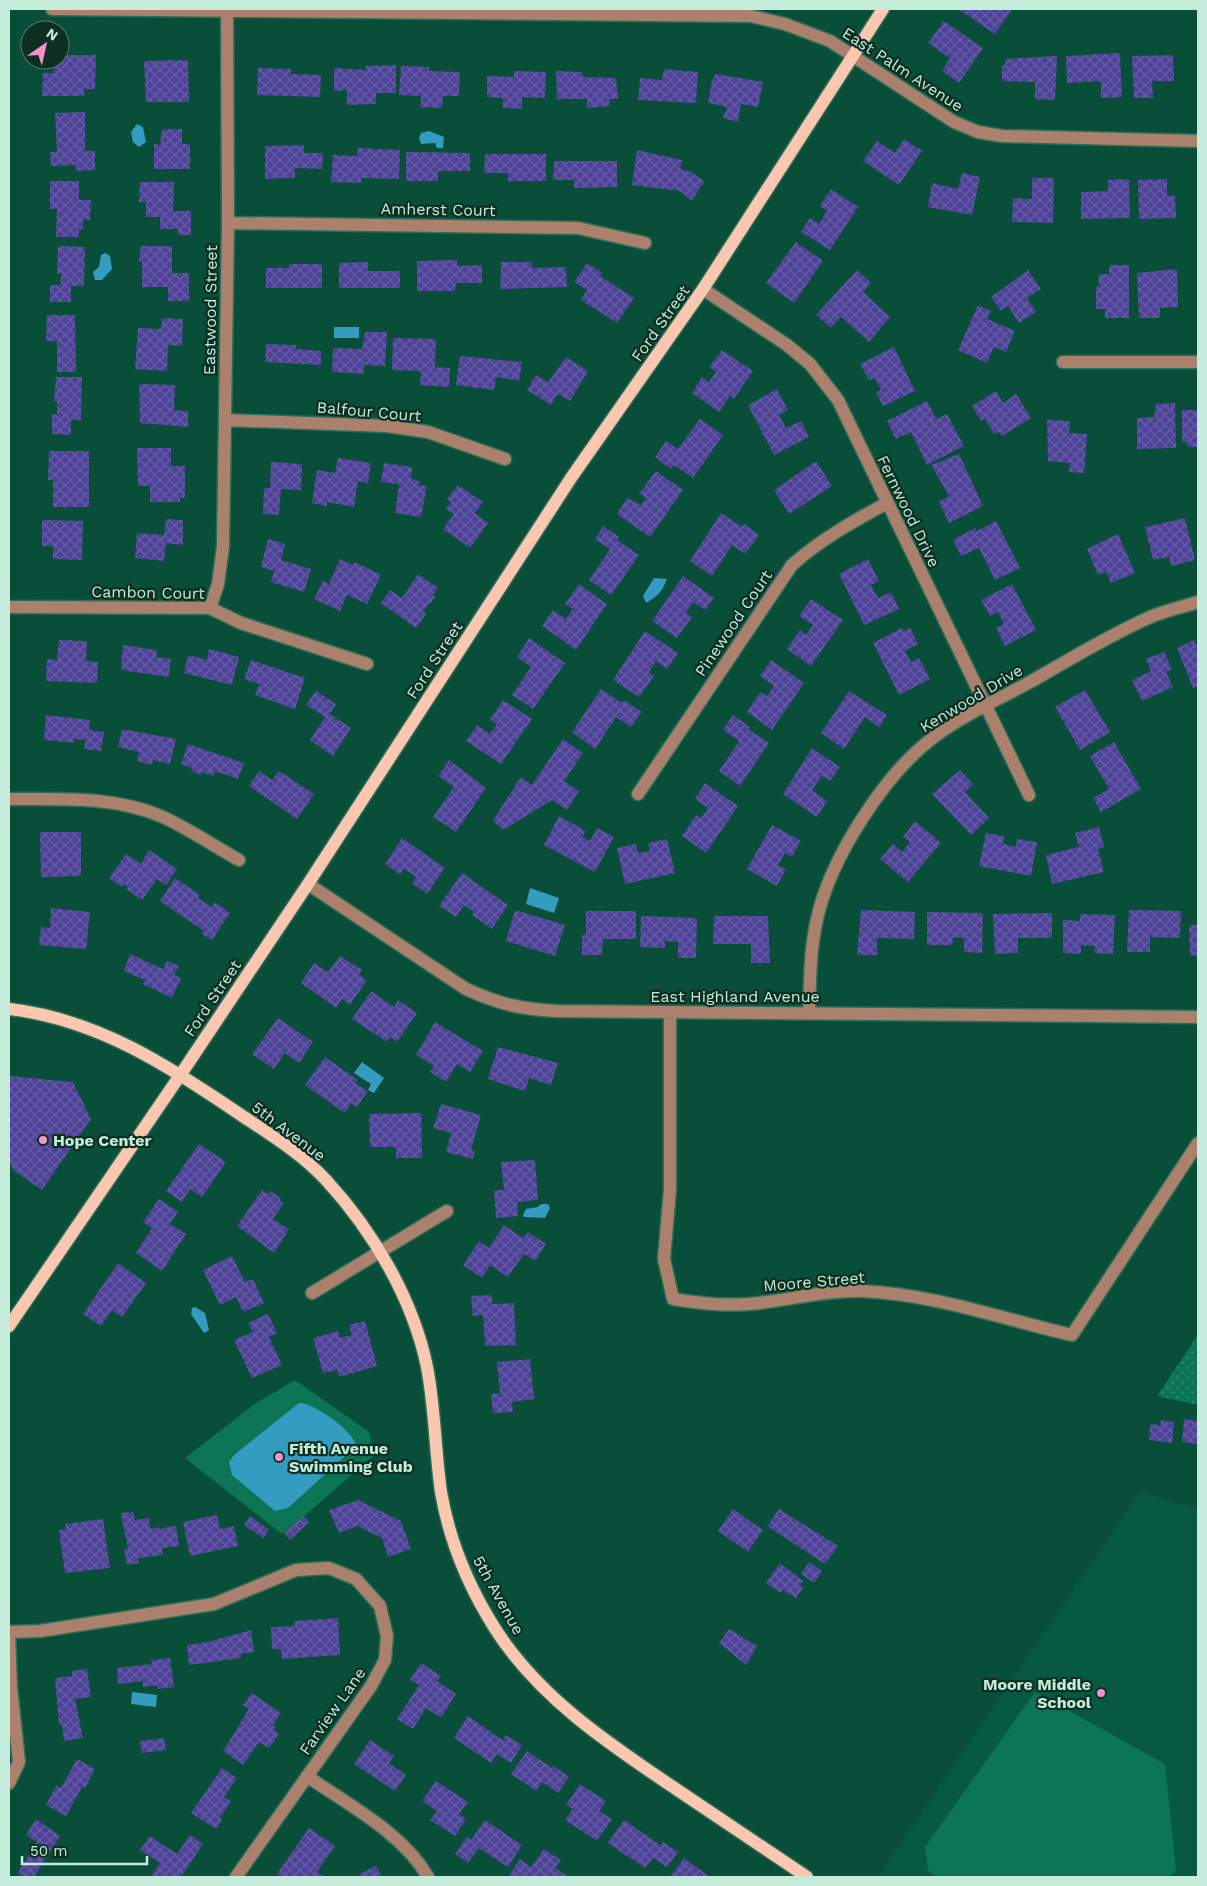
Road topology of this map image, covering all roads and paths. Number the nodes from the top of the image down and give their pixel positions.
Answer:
1 (52, 9) edge
2 (883, 9) edge
3 (227, 10) edge
4 (751, 12) edge
5 (852, 54) junction
6 (1198, 141) edge
7 (228, 223) junction
8 (645, 243) dead end
9 (703, 289) junction
10 (1063, 362) dead end
11 (1198, 362) edge
12 (225, 420) junction
13 (505, 459) dead end
14 (887, 502) junction
15 (1198, 602) edge
16 (9, 607) edge
17 (210, 608) junction
18 (367, 664) dead end
19 (986, 707) junction
20 (638, 794) dead end
21 (1029, 795) dead end
22 (9, 799) edge
23 (240, 860) dead end
24 (308, 884) junction
25 (9, 1009) edge
26 (670, 1012) junction
27 (810, 1012) junction
28 (1198, 1017) edge
29 (181, 1074) junction
30 (1198, 1143) edge
31 (446, 1211) dead end
32 (380, 1253) junction
33 (312, 1294) dead end
34 (9, 1326) edge
35 (9, 1632) edge
36 (307, 1776) junction
37 (9, 1783) edge
38 (236, 1877) edge
39 (428, 1877) edge
40 (807, 1877) edge

1 - 3 street, East Palm Avenue
2 - 5 main road, Ford Street
3 - 4 street, East Palm Avenue
3 - 7 street, Eastwood Street
4 - 5 street, East Palm Avenue
5 - 6 street, East Palm Avenue
5 - 9 main road, Ford Street
7 - 8 street, Amherst Court
7 - 12 street, Eastwood Street
9 - 14 street, Fernwood Drive
9 - 24 main road, Ford Street
10 - 11 street
12 - 13 street, Balfour Court
12 - 17 street, Eastwood Street
14 - 19 street, Fernwood Drive
14 - 20 street, Pinewood Court
15 - 19 street, Kenwood Drive
16 - 17 street, Cambon Court
17 - 18 street, Cambon Court
19 - 21 street, Fernwood Drive
19 - 27 street, Kenwood Drive
22 - 23 street
24 - 26 street, East Highland Avenue
24 - 29 main road, Ford Street
25 - 29 main road
26 - 27 street, East Highland Avenue
26 - 30 street, Moore Street
27 - 28 street, East Highland Avenue
29 - 32 main road, 5th Avenue
29 - 34 main road, Ford Street
31 - 32 street
32 - 33 street
32 - 40 main road, 5th Avenue
35 - 36 street, Farview Lane
35 - 37 street
36 - 38 street, Farview Lane
36 - 39 street

